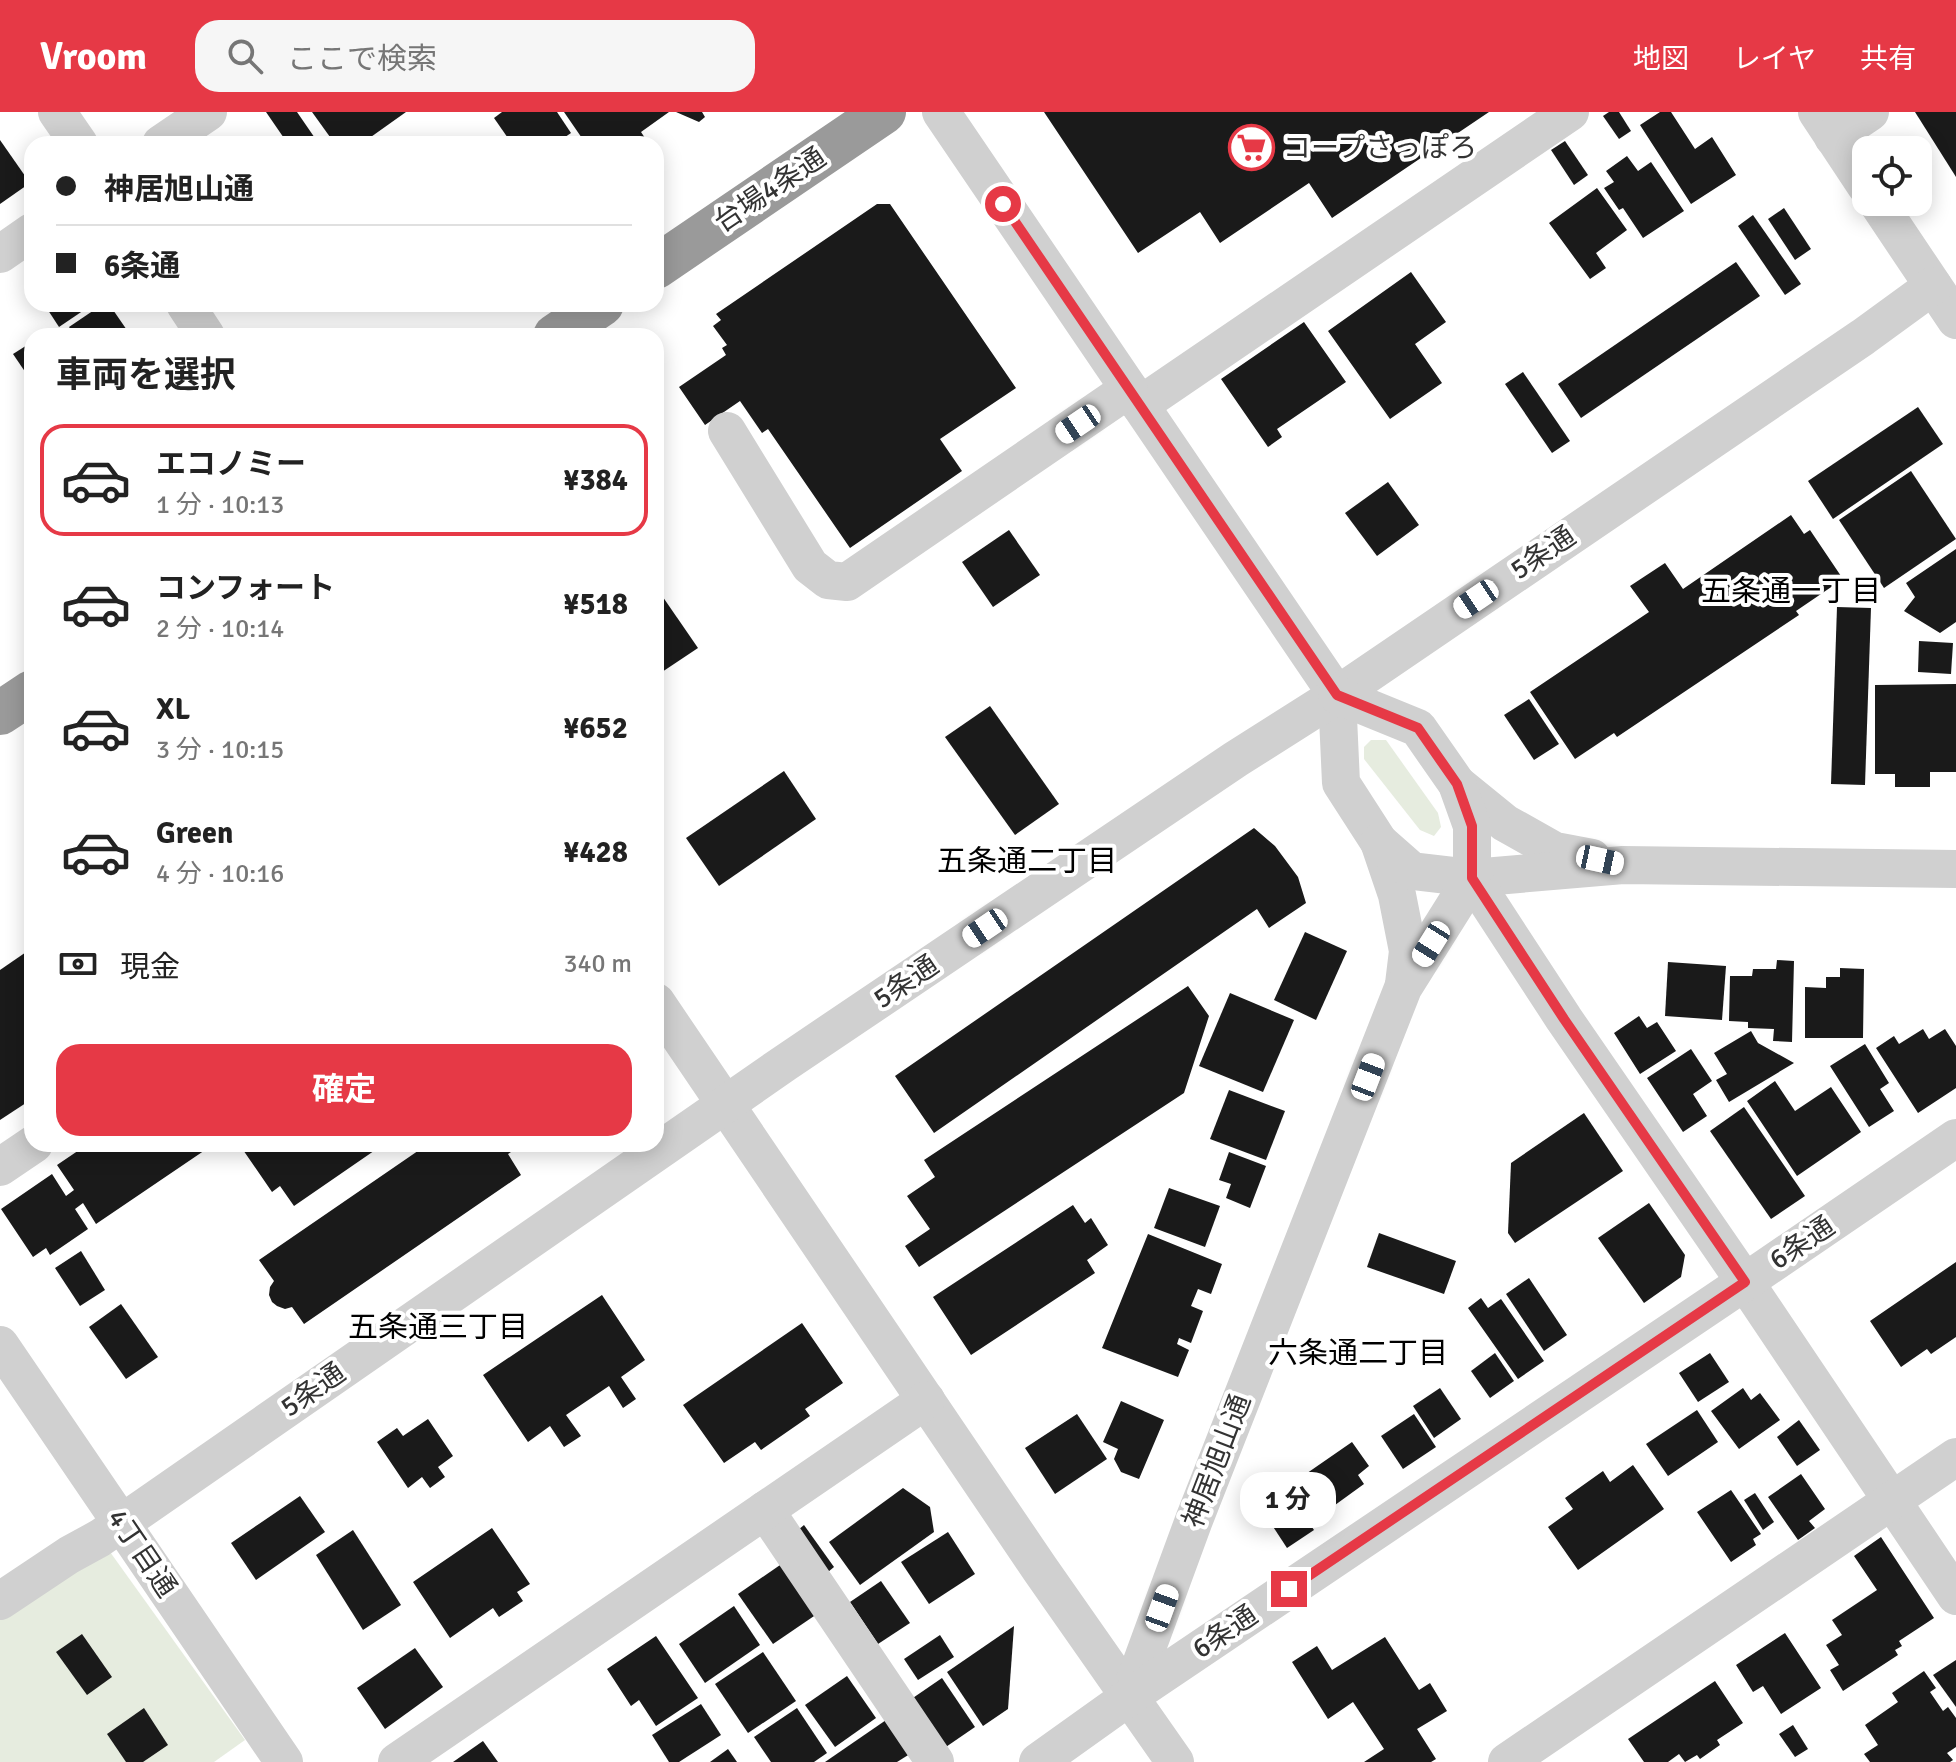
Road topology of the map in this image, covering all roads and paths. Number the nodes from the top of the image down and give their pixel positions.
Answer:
1 (57, 112) edge
2 (208, 112) edge
3 (884, 112) edge
4 (941, 112) edge
5 (1570, 112) edge
6 (1870, 112) edge
7 (1825, 125) edge
8 (74, 136) edge
9 (173, 136) edge
10 (1852, 165) edge
11 (1886, 216) edge
12 (24, 238) edge
13 (0, 254) edge
14 (664, 262) edge
15 (1933, 286) junction
16 (590, 312) edge
17 (1956, 320) edge
18 (567, 328) edge
19 (1135, 397) junction
20 (727, 431) dead end
21 (1337, 695) junction
22 (24, 697) edge
23 (0, 713) edge
24 (1457, 784) junction
25 (1379, 842) junction
26 (1623, 865) junction
27 (1956, 869) edge
28 (1472, 878) junction
29 (1403, 988) junction
30 (664, 1014) edge
31 (726, 1104) junction
32 (1956, 1138) edge
33 (664, 1147) edge
34 (24, 1151) edge
35 (657, 1152) edge
36 (0, 1167) edge
37 (1745, 1282) junction
38 (0, 1345) edge
39 (926, 1400) junction
40 (1956, 1457) edge
41 (1891, 1501) junction
42 (765, 1510) junction
43 (121, 1522) junction
44 (1956, 1596) edge
45 (0, 1601) edge
46 (1129, 1697) junction
47 (284, 1762) edge
48 (397, 1762) edge
49 (935, 1762) edge
50 (1038, 1762) edge
51 (1175, 1762) edge
52 (1507, 1762) edge

1 - 8 street
2 - 9 street
3 - 14 highway, 台場4条通
4 - 19 street
5 - 19 street
6 - 7 street
7 - 10 street
11 - 15 street
12 - 13 street
15 - 17 street
15 - 21 street, 5条通
16 - 18 highway
19 - 20 street
19 - 21 street
21 - 24 street
21 - 25 street, 神居旭山通
21 - 31 street, 5条通
22 - 23 highway
24 - 26 street
24 - 28 street
25 - 28 street, 神居旭山通
25 - 29 street, 神居旭山通
26 - 27 street
26 - 28 street, 神居旭山通
28 - 29 street, 神居旭山通
28 - 37 street
29 - 46 street, 神居旭山通
30 - 31 street
31 - 33 street, 5条通
31 - 39 street
32 - 37 street, 6条通
34 - 36 street
35 - 43 street, 5条通
37 - 41 street
37 - 46 street, 6条通
38 - 43 street, 4丁目通
39 - 42 street
39 - 46 street
40 - 41 street
41 - 44 street
41 - 52 street
42 - 48 street
42 - 49 street
43 - 45 street, 5条通
43 - 47 street, 4丁目通
46 - 50 street
46 - 51 street

